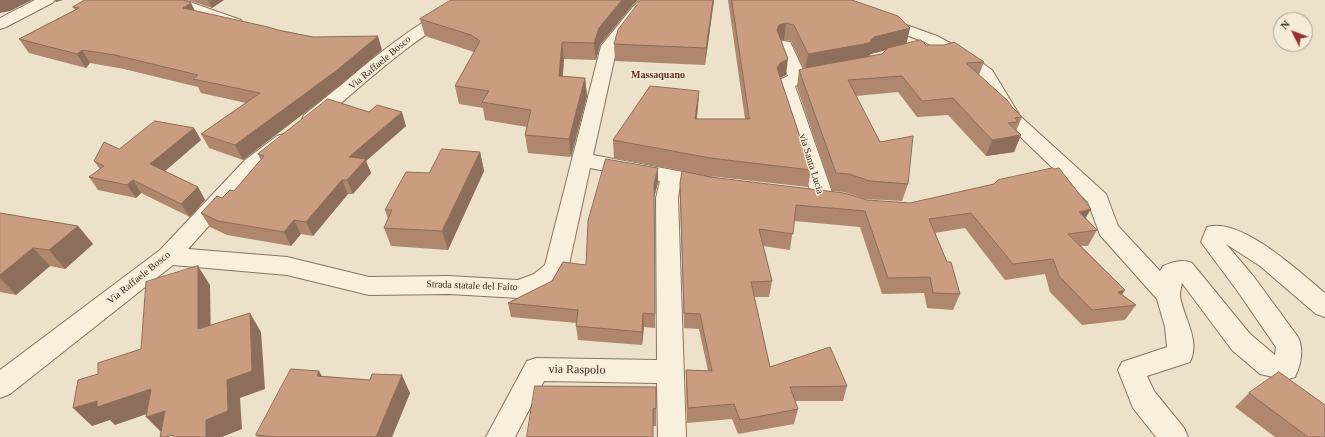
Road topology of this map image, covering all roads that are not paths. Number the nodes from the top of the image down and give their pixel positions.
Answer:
1 (47, 0) edge
2 (170, 0) edge
3 (476, 0) edge
4 (649, 0) edge
5 (831, 0) edge
6 (0, 24) edge
7 (248, 26) edge
8 (408, 38) junction
9 (384, 40) dead end
10 (784, 46) edge
11 (583, 160) junction
12 (671, 177) junction
13 (724, 186) edge
14 (785, 194) edge
15 (823, 198) junction
16 (844, 200) edge
17 (168, 256) junction
18 (1168, 295) junction
19 (1325, 307) edge
20 (671, 372) junction
21 (0, 386) edge
22 (500, 437) edge
23 (672, 437) edge
24 (1174, 437) edge

1 - 6 street
2 - 7 street
3 - 8 street, Via Raffaele Bosco
4 - 11 street, Strada statale del Faito
5 - 18 street
8 - 9 street
8 - 17 street, Via Raffaele Bosco
10 - 15 street, via Santa Lucia
11 - 12 street
11 - 17 street, Strada statale del Faito
12 - 13 street
12 - 20 street
14 - 15 street, via Santa Lucia
15 - 16 street
17 - 21 street, Via Raffaele Bosco
18 - 19 street
18 - 24 street
20 - 22 street, via Raspolo
20 - 23 street

